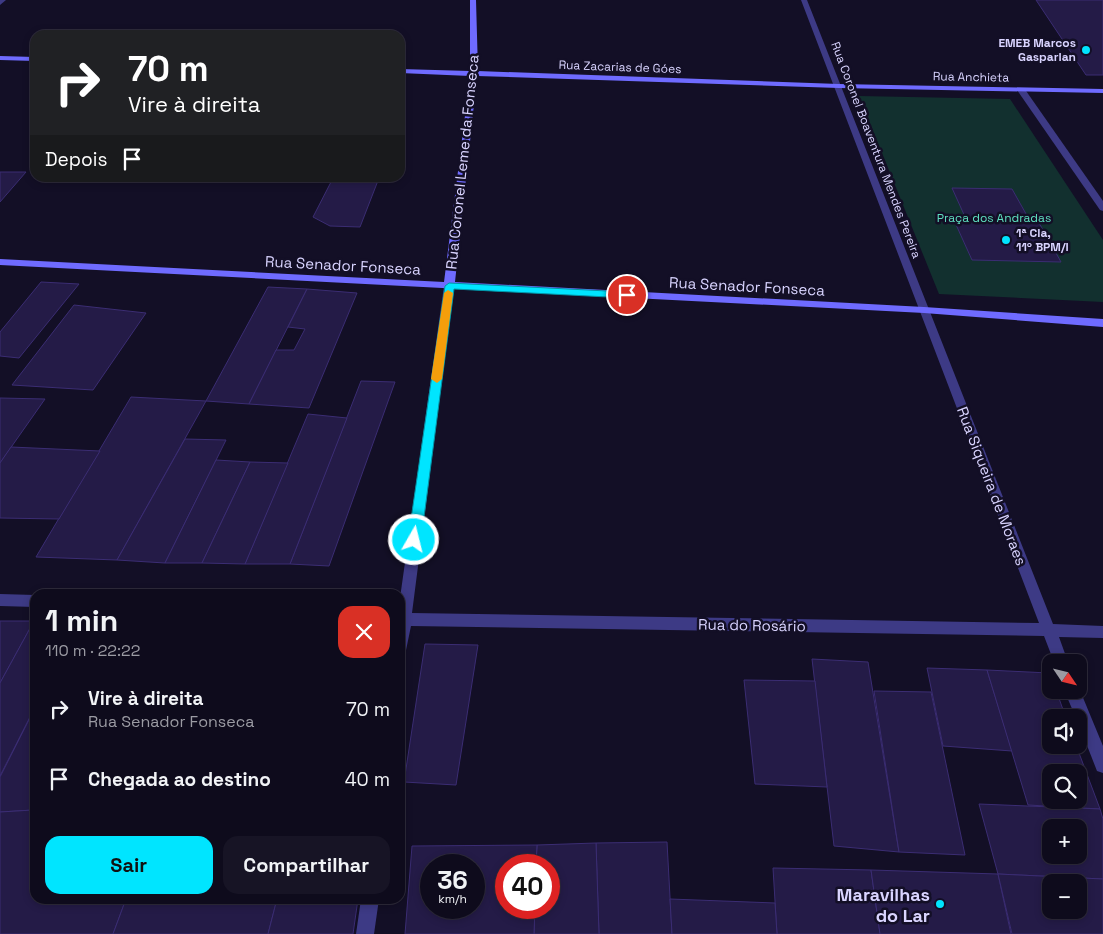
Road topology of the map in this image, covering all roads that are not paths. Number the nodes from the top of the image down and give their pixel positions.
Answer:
1 (3, 0) edge
2 (473, 0) edge
3 (804, 0) edge
4 (0, 3) edge
5 (0, 58) edge
6 (30, 59) edge
7 (405, 71) edge
8 (474, 73) junction
9 (839, 86) junction
10 (1021, 90) junction
11 (1103, 91) edge
12 (1103, 208) edge
13 (0, 262) edge
14 (449, 286) junction
15 (924, 310) junction
16 (1103, 323) edge
17 (405, 598) edge
18 (0, 600) edge
19 (30, 601) edge
20 (405, 619) edge
21 (1048, 630) junction
22 (1103, 632) edge
23 (1058, 654) edge
24 (1076, 699) edge
25 (1103, 765) edge
26 (369, 904) edge
27 (365, 934) edge

1 - 4 street
2 - 8 main road, Rua Coronel Leme da Fonseca
3 - 9 street, Rua Coronel Boaventura Mendes Pereira
5 - 6 main road
7 - 8 main road, Rua Zacarias de Góes
8 - 9 main road, Rua Zacarias de Góes
8 - 14 main road, Rua Coronel Leme da Fonseca
9 - 10 main road, Rua Anchieta
9 - 15 street, Rua Coronel Boaventura Mendes Pereira
10 - 11 main road, Rua Anchieta
10 - 12 street
13 - 14 main road, Rua Senador Fonseca
14 - 15 main road, Rua Senador Fonseca
14 - 17 street, Rua Coronel Leme da Fonseca
15 - 16 main road, Rua Senador Fonseca
15 - 21 street, Rua Siqueira de Moraes
18 - 19 street
20 - 21 street, Rua do Rosário
21 - 22 street, Rua do Rosário
21 - 23 street, Rua Siqueira de Moraes
24 - 25 street
26 - 27 street

